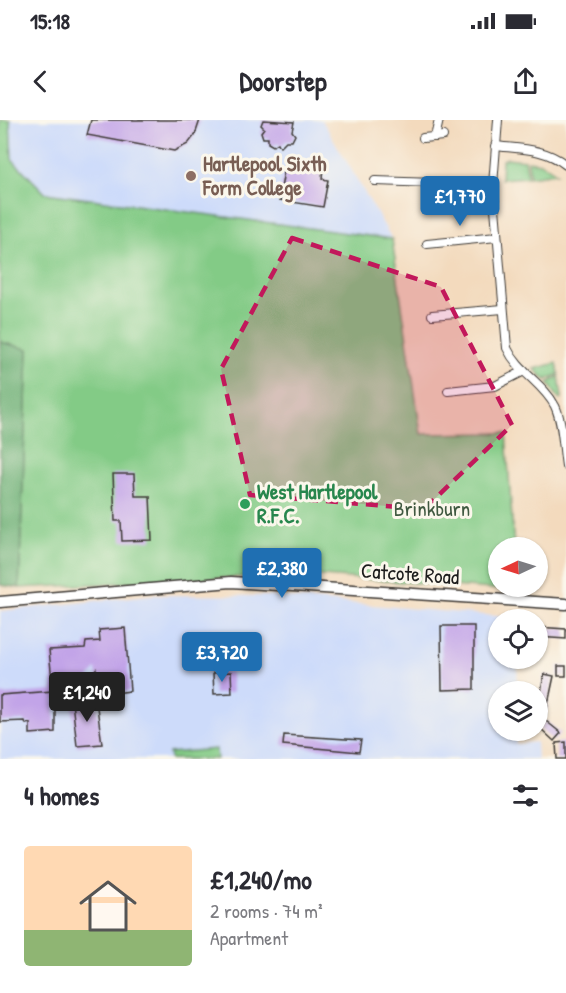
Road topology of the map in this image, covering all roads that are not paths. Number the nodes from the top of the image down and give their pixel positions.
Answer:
1 (439, 120) edge
2 (498, 120) edge
3 (423, 138) dead end
4 (495, 146) junction
5 (566, 165) edge
6 (375, 181) dead end
7 (493, 185) junction
8 (496, 237) junction
9 (427, 244) dead end
10 (503, 309) junction
11 (432, 315) dead end
12 (524, 371) junction
13 (448, 391) dead end
14 (566, 466) edge
15 (0, 602) edge
16 (566, 604) edge

1 - 3 street
2 - 4 street
4 - 5 street
4 - 7 street
6 - 7 street
7 - 8 street
8 - 9 street
8 - 10 street
10 - 11 street
10 - 12 street
12 - 13 street
12 - 14 street
15 - 16 street, Catcote Road

